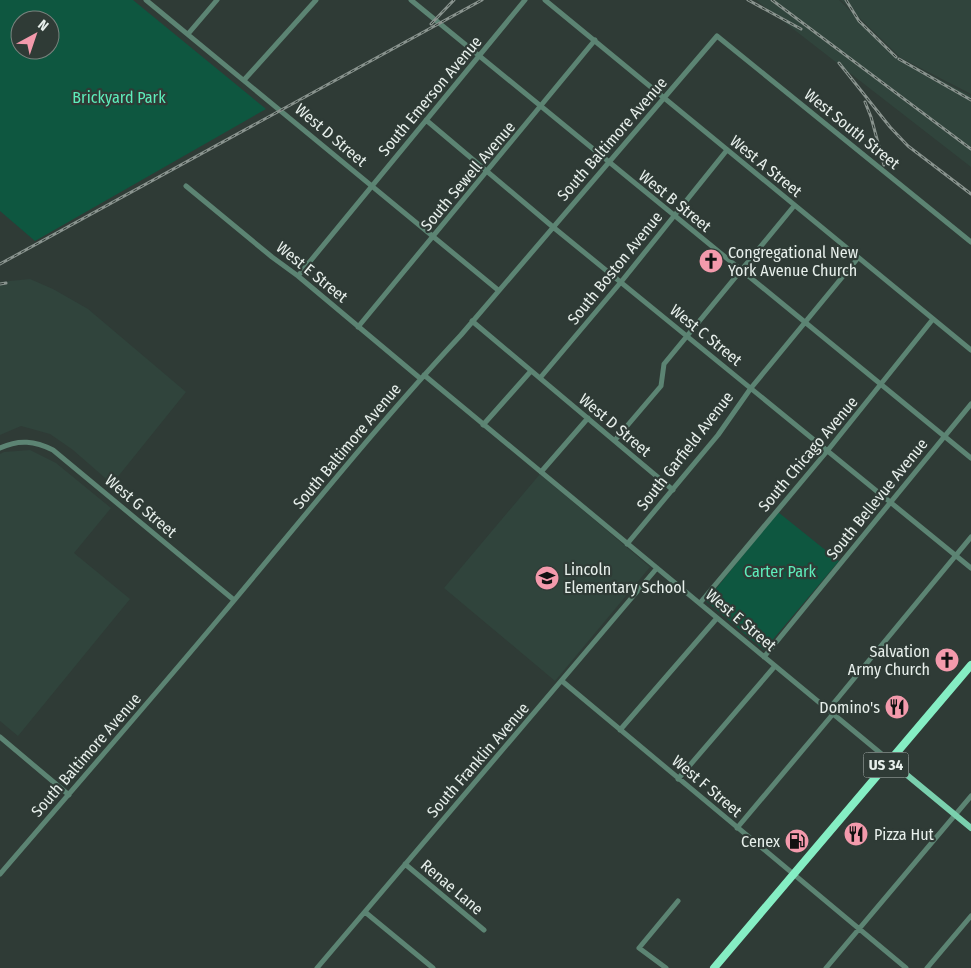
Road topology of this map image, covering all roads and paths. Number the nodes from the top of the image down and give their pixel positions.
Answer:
1 (146, 0) edge
2 (217, 0) edge
3 (316, 0) edge
4 (411, 0) edge
5 (525, 0) edge
6 (545, 0) edge
7 (188, 34) junction
8 (717, 36) joint
9 (595, 40) junction
10 (480, 56) junction
11 (244, 80) junction
12 (664, 97) junction
13 (541, 106) junction
14 (426, 120) junction
15 (727, 150) junction
16 (608, 162) junction
17 (487, 172) junction
18 (186, 186) dead end
19 (372, 186) junction
20 (794, 206) junction
21 (674, 216) junction
22 (553, 227) junction
23 (434, 236) junction
24 (971, 242) edge
25 (858, 258) junction
26 (740, 270) junction
27 (298, 276) junction
28 (621, 282) junction
29 (498, 290) junction
30 (934, 319) junction
31 (472, 321) junction
32 (805, 323) junction
33 (358, 327) junction
34 (686, 336) junction
35 (971, 350) edge
36 (531, 372) junction
37 (422, 377) junction
38 (540, 378) junction
39 (881, 384) junction
40 (751, 388) junction
41 (971, 404) edge
42 (588, 418) junction
43 (483, 425) junction
44 (945, 436) junction
45 (615, 440) junction
46 (0, 448) edge
47 (828, 450) junction
48 (971, 458) edge
49 (541, 472) junction
50 (673, 490) junction
51 (891, 502) junction
52 (971, 537) edge
53 (627, 544) junction
54 (956, 556) junction
55 (657, 568) junction
56 (971, 568) edge
57 (234, 600) junction
58 (700, 603) junction
59 (716, 618) junction
60 (764, 657) junction
61 (775, 666) junction
62 (969, 671) edge
63 (562, 681) junction
64 (828, 710) junction
65 (833, 714) junction
66 (620, 730) junction
67 (0, 737) edge
68 (890, 761) junction
69 (678, 778) junction
70 (69, 795) junction
71 (971, 796) edge
72 (955, 815) junction
73 (737, 828) junction
74 (971, 828) edge
75 (405, 864) junction
76 (0, 874) edge
77 (793, 875) junction
78 (678, 901) dead end
79 (365, 912) junction
80 (971, 916) edge
81 (484, 930) dead end
82 (859, 930) junction
83 (317, 968) edge
84 (433, 968) edge
85 (666, 968) edge
86 (714, 968) edge
87 (826, 968) edge
88 (906, 968) edge
89 (927, 968) edge

1 - 7 street, West D Street
2 - 7 street
3 - 11 street
4 - 10 street, West B Street
5 - 10 street, South Emerson Avenue
6 - 9 street, West A Street
7 - 11 street, West D Street
8 - 12 street, South Baltimore Avenue
8 - 24 street, West South Street
9 - 12 street, West A Street
9 - 13 street, South Sewell Avenue
10 - 13 street, West B Street
10 - 14 street, South Emerson Avenue
11 - 19 street, West D Street
12 - 15 street, West A Street
12 - 16 street, South Baltimore Avenue
13 - 16 street, West B Street
13 - 17 street, South Sewell Avenue
14 - 17 street, West C Street
14 - 19 street, South Emerson Avenue
15 - 20 street, West A Street
15 - 21 street, South Boston Avenue
16 - 21 street, West B Street
16 - 22 street, South Baltimore Avenue
17 - 22 street, West C Street
17 - 23 street, South Sewell Avenue
18 - 27 street, West E Street
19 - 23 street, West D Street
19 - 27 street, South Emerson Avenue
20 - 25 street, West A Street
20 - 26 street
21 - 26 street, West B Street
21 - 28 street, South Boston Avenue
22 - 28 street, West C Street
22 - 29 street, South Baltimore Avenue
23 - 29 street, West D Street
23 - 33 street, South Sewell Avenue
25 - 30 street, West A Street
25 - 32 street, South Garfield Avenue
26 - 32 street, West B Street
26 - 34 street
27 - 33 street, West E Street
28 - 34 street, West C Street
28 - 38 street, South Boston Avenue
29 - 31 street, South Baltimore Avenue
30 - 35 street, West A Street
30 - 39 street, South Chicago Avenue
31 - 36 street, West D Street
31 - 37 street, South Baltimore Avenue
32 - 39 street, West B Street
32 - 40 street, South Garfield Avenue
33 - 37 street, West E Street
34 - 40 street, West C Street
34 - 45 street
36 - 38 street, West D Street
36 - 43 street
37 - 43 street, West E Street
37 - 57 street, South Baltimore Avenue
38 - 42 street, West D Street
39 - 44 street, West B Street
39 - 47 street, South Chicago Avenue
40 - 47 street, West C Street
40 - 50 street, South Garfield Avenue
41 - 44 street, South Bellevue Avenue
42 - 45 street, West D Street
42 - 49 street
43 - 49 street, West E Street
44 - 48 street, West B Street
44 - 51 street, South Bellevue Avenue
45 - 50 street, West D Street
46 - 57 street, West G Street
47 - 51 street, West C Street
47 - 58 street, South Chicago Avenue
49 - 53 street, West E Street
50 - 53 street, South Garfield Avenue
51 - 54 street, West C Street
51 - 60 street, South Bellevue Avenue
52 - 54 street
53 - 55 street, West E Street
54 - 56 street, West C Street
54 - 64 street
55 - 58 street, West E Street
55 - 63 street, South Franklin Avenue
57 - 70 street, South Baltimore Avenue
58 - 59 street, West E Street
59 - 60 street, West E Street
59 - 66 street
60 - 61 street, West E Street
61 - 64 street, West E Street
61 - 69 street
62 - 68 highway, US 34
63 - 66 street, West F Street
63 - 75 street, South Franklin Avenue
64 - 65 street, West E Street
65 - 68 street, West E Street
65 - 73 street
66 - 69 street, West F Street
67 - 70 street
68 - 72 main road, West E Street
68 - 77 highway, US 34
69 - 73 street, West F Street
70 - 76 street, South Baltimore Avenue
71 - 72 street
72 - 74 main road, West E Street
72 - 82 street
73 - 77 street, West F Street
75 - 79 street, South Franklin Avenue
75 - 81 street, Renae Lane
77 - 82 street, West F Street
77 - 86 highway, US 34
78 - 85 street
79 - 83 street, South Franklin Avenue
79 - 84 street
80 - 89 street
82 - 87 street
82 - 88 street, West F Street

